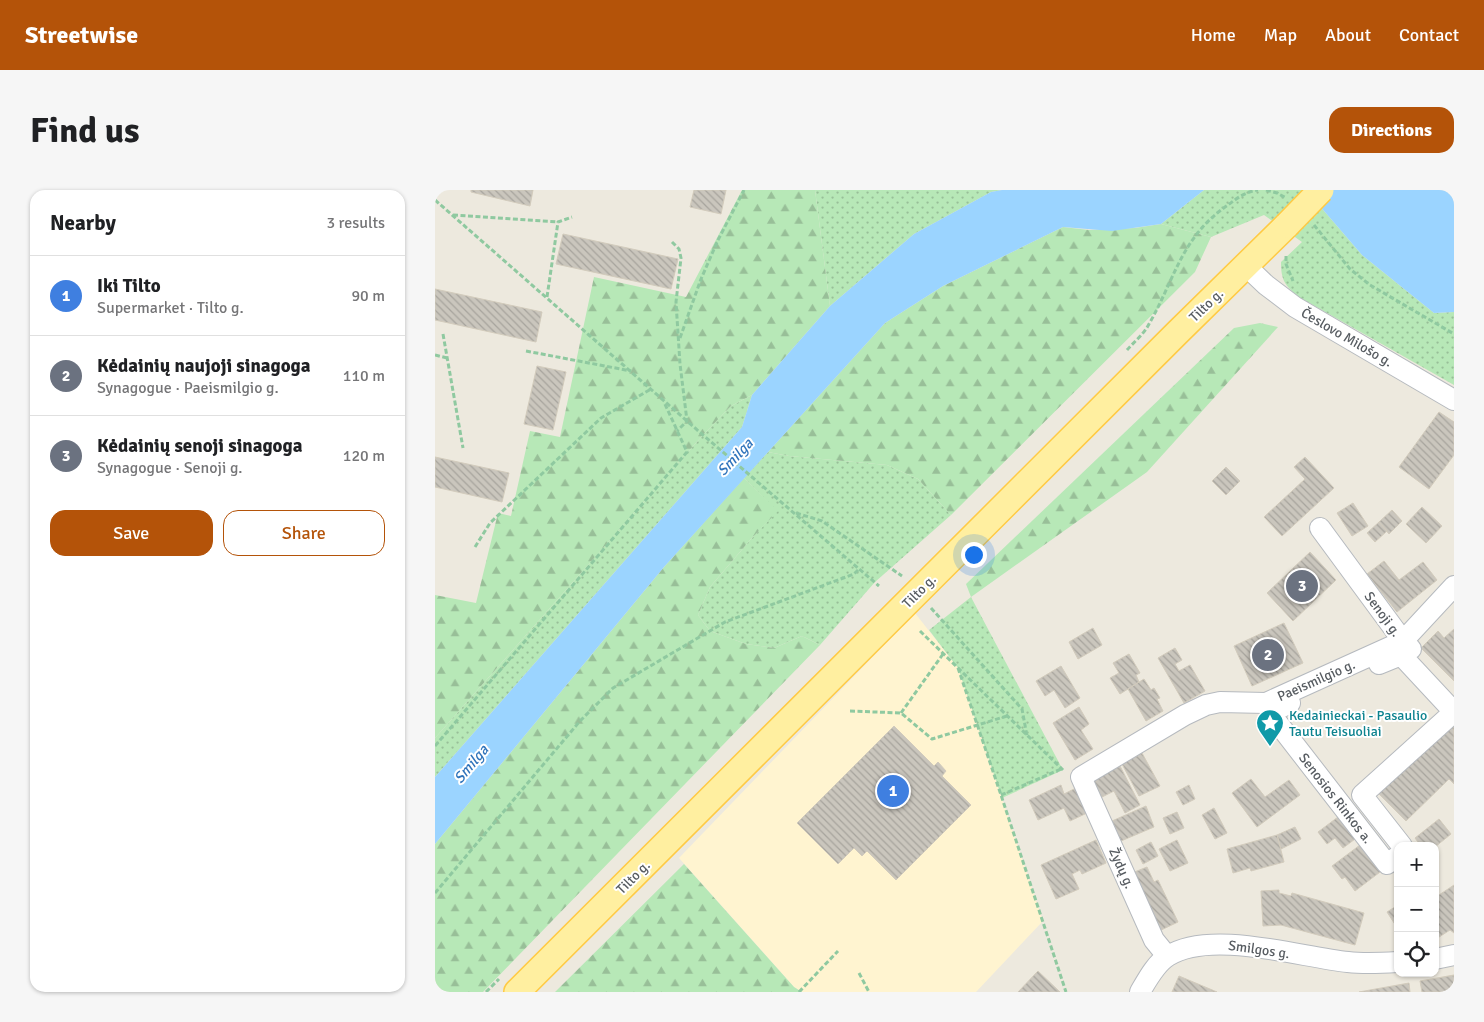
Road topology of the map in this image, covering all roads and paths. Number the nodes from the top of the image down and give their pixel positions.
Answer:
1 (744, 190) edge
2 (1258, 190) edge
3 (1266, 190) edge
4 (1321, 190) edge
5 (1288, 199) dead end
6 (435, 200) edge
7 (453, 215) junction
8 (572, 217) dead end
9 (558, 222) junction
10 (1312, 222) dead end
11 (672, 242) dead end
12 (1285, 254) dead end
13 (1246, 266) junction
14 (1297, 287) dead end
15 (547, 297) junction
16 (1149, 326) dead end
17 (443, 334) dead end
18 (1454, 334) edge
19 (679, 341) junction
20 (526, 351) dead end
21 (435, 355) edge
22 (447, 358) junction
23 (631, 371) junction
24 (651, 388) junction
25 (662, 399) junction
26 (1454, 400) edge
27 (687, 421) junction
28 (677, 431) junction
29 (463, 448) dead end
30 (793, 512) junction
31 (1320, 528) dead end
32 (475, 547) dead end
33 (859, 568) junction
34 (903, 576) dead end
35 (879, 586) dead end
36 (1454, 586) edge
37 (931, 608) dead end
38 (921, 631) dead end
39 (1403, 641) junction
40 (943, 654) junction
41 (957, 668) junction
42 (1454, 694) edge
43 (850, 711) dead end
44 (901, 713) junction
45 (1007, 716) junction
46 (977, 726) junction
47 (1028, 736) junction
48 (435, 746) edge
49 (1061, 769) junction
50 (1081, 777) junction
51 (1001, 795) junction
52 (1399, 842) edge
53 (1394, 859) edge
54 (435, 893) edge
55 (838, 952) dead end
56 (1454, 955) edge
57 (1167, 956) junction
58 (1439, 958) edge
59 (1394, 962) edge
60 (859, 973) dead end
61 (517, 992) edge
62 (799, 992) edge
63 (869, 992) edge
64 (1066, 992) edge
65 (1140, 992) edge

1 - 19 path
2 - 16 path
3 - 5 path
4 - 13 main road, Tilto g., bridge
6 - 7 path
7 - 9 path
7 - 15 path
8 - 9 path
9 - 15 path
10 - 18 path
11 - 19 path
12 - 14 path
13 - 26 street, Česlovo Milošo g.
13 - 61 main road, Tilto g.
15 - 23 path
17 - 22 path
19 - 27 path
20 - 23 path
21 - 22 path
22 - 29 path
23 - 24 path
24 - 25 path
24 - 32 path
25 - 27 path
25 - 28 path
27 - 28 path
27 - 30 path
28 - 48 path
30 - 33 path
30 - 34 path
31 - 39 street, Senoji g.
33 - 35 path
33 - 54 path
36 - 39 street, Paeismilgio g.
37 - 47 path
38 - 40 path
39 - 42 street, Senoji g.
39 - 50 street, Paeismilgio g.
40 - 41 path
40 - 44 path
41 - 45 path
41 - 46 path
43 - 44 path
44 - 46 path
45 - 46 path
45 - 47 path
46 - 51 path
47 - 49 path
49 - 50 path
49 - 51 path
50 - 57 street, Žydų g.
51 - 64 path
52 - 53 street, Senosios Rinkos a.
55 - 62 path
56 - 58 street
57 - 59 street, Smilgos g.
57 - 65 street
60 - 63 path

